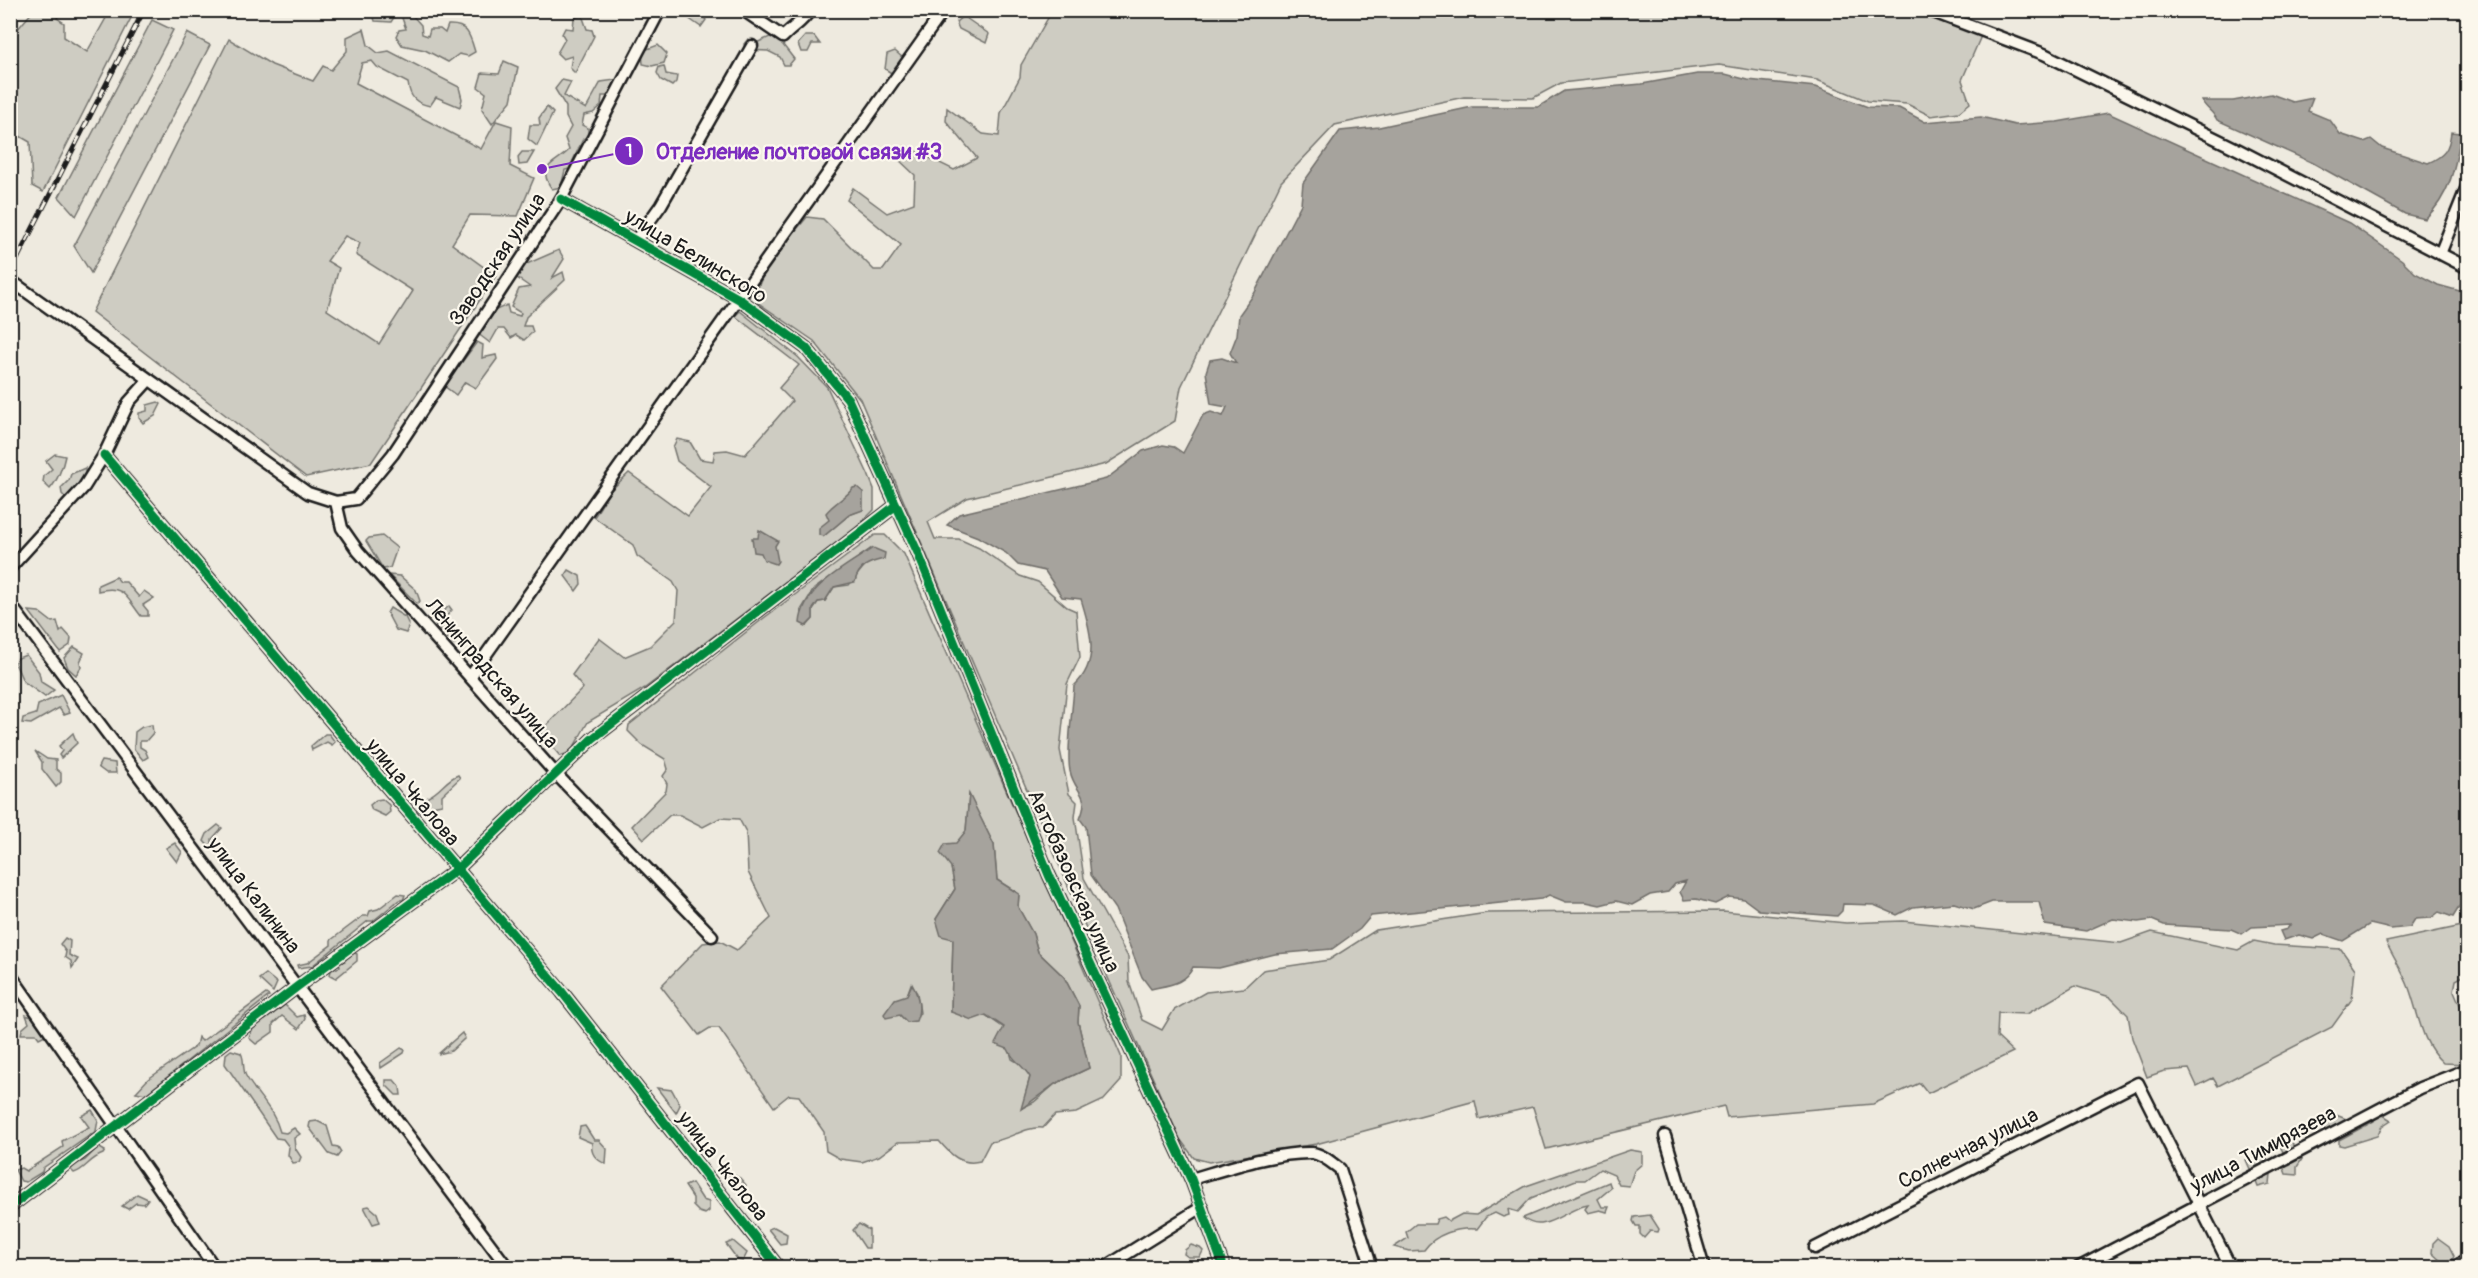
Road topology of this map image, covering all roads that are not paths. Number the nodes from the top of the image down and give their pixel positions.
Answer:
1 (660, 10) edge
2 (743, 10) edge
3 (810, 10) edge
4 (944, 10) edge
5 (1928, 10) edge
6 (752, 45) dead end
7 (2468, 184) edge
8 (561, 199) junction
9 (636, 240) junction
10 (2440, 254) junction
11 (2468, 268) edge
12 (10, 280) edge
13 (739, 299) junction
14 (148, 381) junction
15 (104, 455) junction
16 (336, 502) junction
17 (895, 506) junction
18 (10, 568) edge
19 (10, 604) edge
20 (470, 677) junction
21 (555, 773) junction
22 (456, 870) junction
23 (711, 936) dead end
24 (10, 974) edge
25 (298, 986) junction
26 (2468, 1069) edge
27 (115, 1126) junction
28 (1665, 1136) dead end
29 (1191, 1179) junction
30 (2200, 1204) junction
31 (1202, 1206) junction
32 (10, 1207) edge
33 (1815, 1248) dead end
34 (2468, 1260) edge
35 (215, 1268) edge
36 (508, 1268) edge
37 (779, 1268) edge
38 (1104, 1268) edge
39 (1224, 1268) edge
40 (1372, 1268) edge
41 (1704, 1268) edge
42 (2078, 1268) edge
43 (2230, 1268) edge
44 (2452, 1268) edge

1 - 8 street, Заводская улица
2 - 3 street
4 - 13 street, улица Белинского
5 - 10 street
6 - 9 street
7 - 10 street
8 - 9 street, улица Белинского
8 - 16 street, Заводская улица
9 - 13 street, улица Белинского
10 - 11 street
12 - 14 street
13 - 17 street, улица Белинского
13 - 20 street, улица Белинского
14 - 15 street
14 - 16 street
15 - 18 street
15 - 22 street, улица Чкалова
16 - 20 street, Ленинградская улица
17 - 21 street
17 - 29 street, Автобазовская улица
19 - 25 street, улица Калинина
20 - 21 street, Ленинградская улица
21 - 22 street
21 - 23 street, Ленинградская улица
22 - 25 street
22 - 37 street, улица Чкалова
24 - 27 street
25 - 27 street
25 - 36 street, улица Калинина
26 - 30 street, улица Тимирязева
27 - 32 street
27 - 35 street
28 - 41 street
29 - 31 street, Автобазовская улица
29 - 40 street
30 - 33 street, Солнечная улица
30 - 42 street, улица Тимирязева
30 - 43 street
31 - 38 street
31 - 39 street, Автобазовская улица
34 - 44 street

